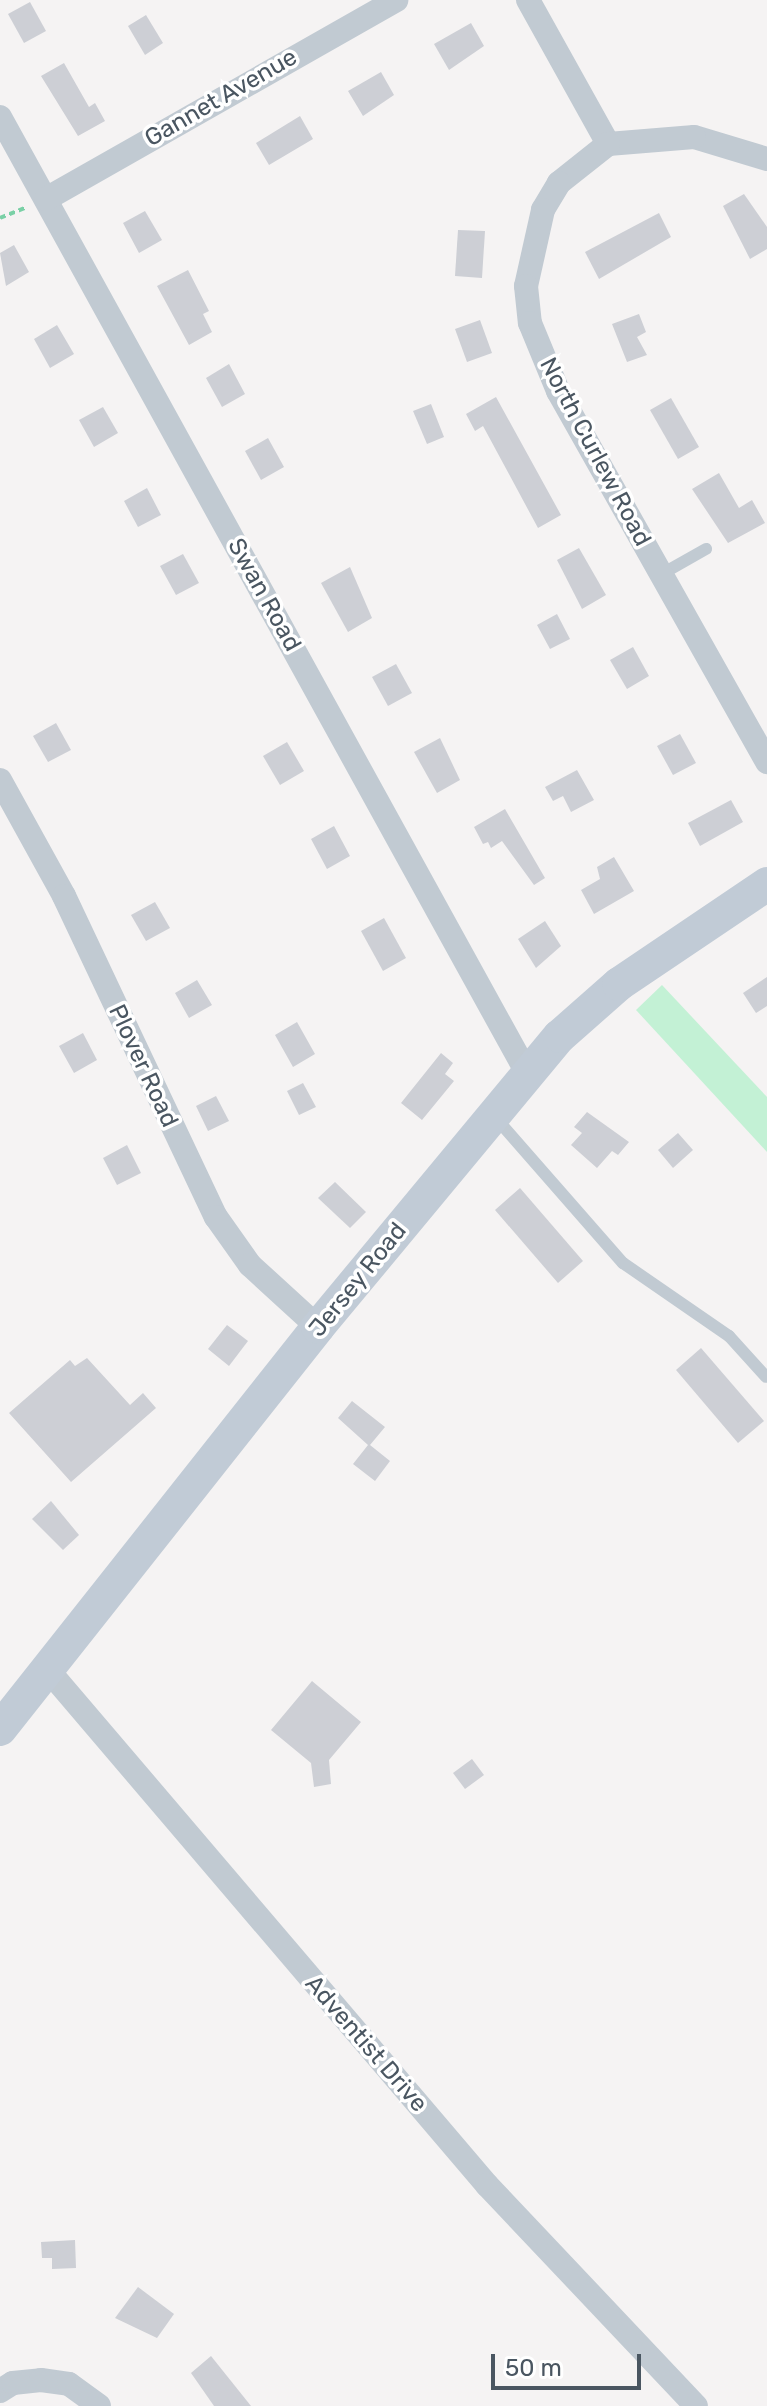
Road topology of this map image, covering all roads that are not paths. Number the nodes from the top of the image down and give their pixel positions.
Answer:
1 (397, 0) edge
2 (528, 0) edge
3 (352, 10) edge
4 (0, 117) edge
5 (608, 144) junction
6 (767, 159) edge
7 (46, 199) junction
8 (706, 549) dead end
9 (660, 575) junction
10 (767, 762) edge
11 (0, 780) edge
12 (767, 884) edge
13 (527, 1073) junction
14 (493, 1115) junction
15 (318, 1327) junction
16 (766, 1377) edge
17 (48, 1670) junction
18 (0, 1729) edge
19 (0, 2391) edge
20 (99, 2406) edge
21 (696, 2406) edge

1 - 3 street, Gannet Avenue
2 - 5 street
3 - 7 street, Gannet Avenue
4 - 7 street, Swan Road
5 - 6 street
5 - 9 street, North Curlew Road
7 - 13 street, Swan Road
8 - 9 lane
9 - 10 street, North Curlew Road
11 - 15 street, Plover Road
12 - 13 street, Jersey Road
13 - 14 street, Jersey Road
14 - 15 street, Jersey Road
14 - 16 lane
15 - 17 street, Jersey Road
17 - 18 street, Jersey Road
17 - 21 street, Adventist Drive
19 - 20 street

